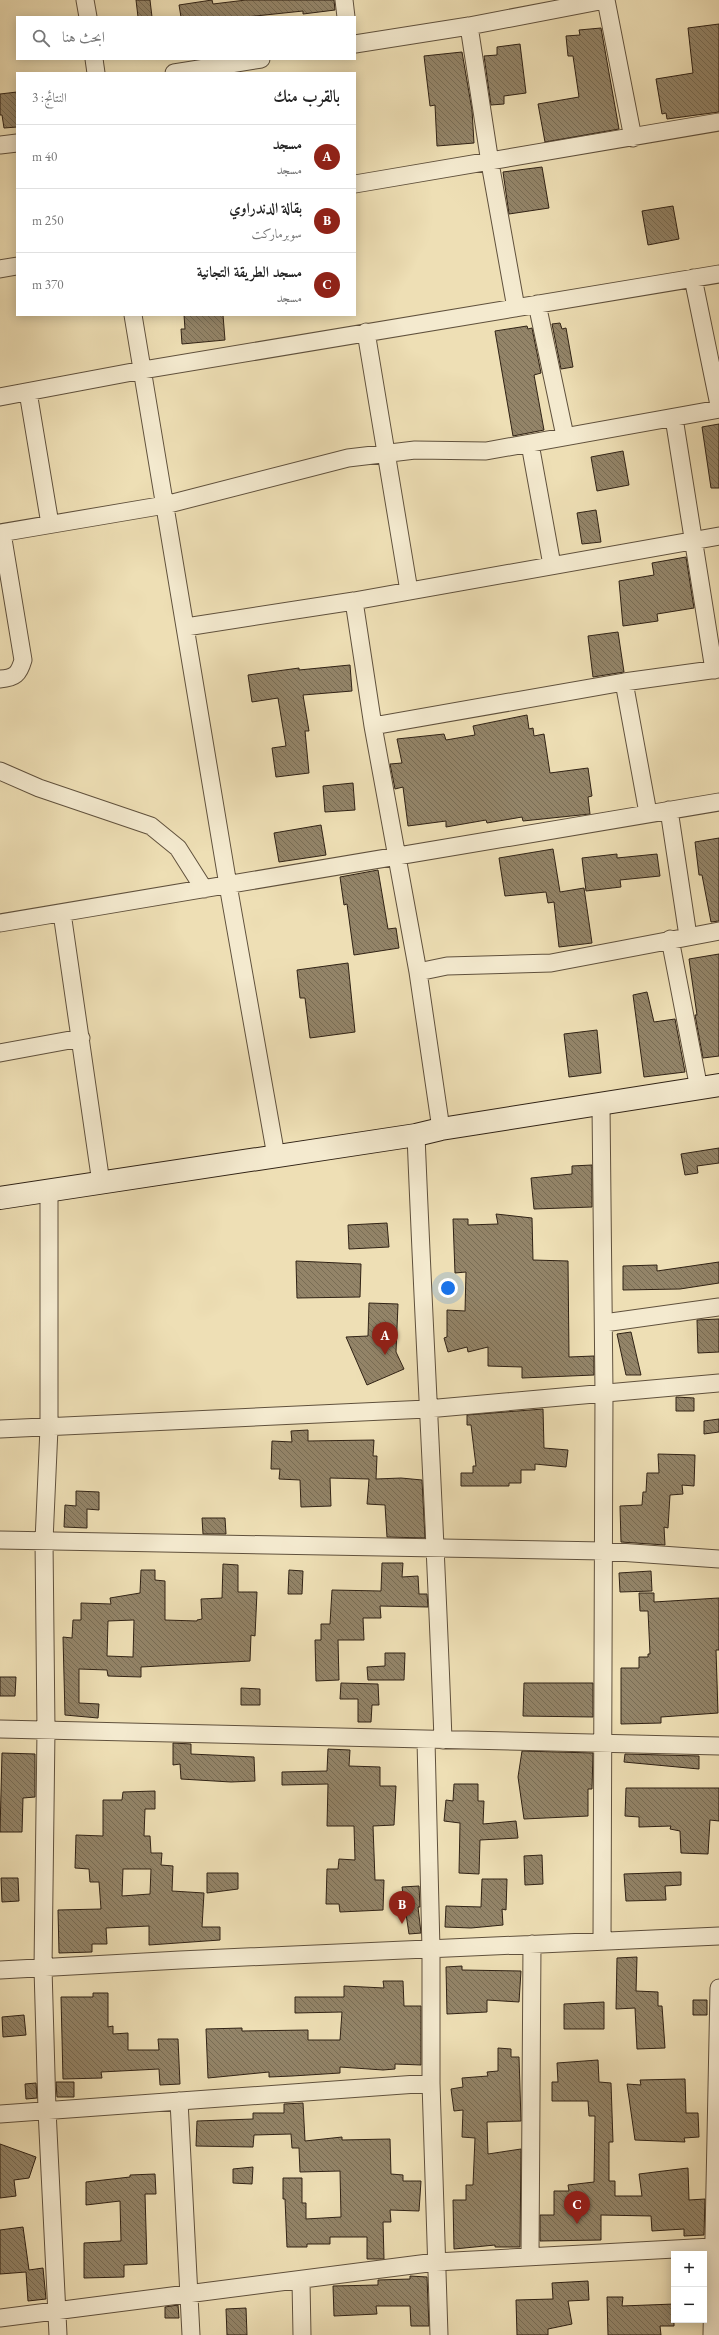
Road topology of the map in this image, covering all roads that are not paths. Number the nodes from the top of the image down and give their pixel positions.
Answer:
1 (85, 0) edge
2 (344, 0) edge
3 (606, 0) edge
4 (88, 16) edge
5 (346, 16) edge
6 (469, 26) junction
7 (356, 44) edge
8 (94, 60) edge
9 (255, 60) edge
10 (96, 72) edge
11 (180, 72) edge
12 (719, 122) edge
13 (633, 138) junction
14 (16, 143) edge
15 (0, 146) edge
16 (490, 163) junction
17 (356, 184) edge
18 (16, 266) edge
19 (0, 269) edge
20 (719, 274) edge
21 (693, 278) junction
22 (537, 304) junction
23 (516, 308) junction
24 (133, 316) edge
25 (366, 332) junction
26 (143, 370) junction
27 (28, 392) junction
28 (0, 397) edge
29 (719, 405) edge
30 (719, 409) edge
31 (674, 418) junction
32 (565, 436) junction
33 (530, 444) junction
34 (385, 453) junction
35 (165, 505) junction
36 (50, 524) junction
37 (1, 533) edge
38 (719, 536) edge
39 (693, 540) junction
40 (552, 565) junction
41 (409, 590) junction
42 (354, 601) junction
43 (186, 627) junction
44 (716, 670) edge
45 (0, 680) edge
46 (624, 682) junction
47 (373, 726) junction
48 (0, 772) edge
49 (719, 802) edge
50 (669, 810) junction
51 (648, 813) junction
52 (397, 857) junction
53 (228, 885) junction
54 (204, 889) junction
55 (62, 913) junction
56 (0, 923) edge
57 (719, 931) edge
58 (688, 936) junction
59 (670, 939) junction
60 (418, 972) junction
61 (81, 1038) junction
62 (0, 1053) edge
63 (709, 1087) edge
64 (601, 1105) junction
65 (441, 1129) junction
66 (416, 1135) junction
67 (276, 1156) junction
68 (101, 1183) junction
69 (49, 1191) junction
70 (0, 1198) edge
71 (719, 1307) edge
72 (604, 1323) junction
73 (719, 1383) edge
74 (604, 1392) junction
75 (427, 1409) junction
76 (49, 1428) junction
77 (0, 1429) edge
78 (0, 1540) edge
79 (44, 1541) junction
80 (436, 1548) junction
81 (604, 1551) junction
82 (719, 1559) edge
83 (0, 1729) edge
84 (46, 1730) junction
85 (434, 1740) junction
86 (604, 1744) junction
87 (719, 1746) edge
88 (719, 1936) edge
89 (602, 1941) junction
90 (532, 1944) junction
91 (431, 1950) junction
92 (43, 1968) junction
93 (0, 1970) edge
94 (719, 1988) edge
95 (431, 2083) junction
96 (179, 2101) junction
97 (47, 2110) junction
98 (0, 2114) edge
99 (712, 2247) junction
100 (530, 2257) junction
101 (436, 2262) junction
102 (301, 2281) junction
103 (188, 2295) junction
104 (56, 2310) junction
105 (0, 2318) edge
106 (58, 2335) edge
107 (191, 2335) edge
108 (302, 2335) edge
109 (439, 2335) edge
110 (712, 2335) edge

1 - 4 street
2 - 5 street
3 - 6 street
3 - 13 street
6 - 7 street
6 - 16 street
8 - 10 street
9 - 11 street
12 - 13 street
13 - 16 street
14 - 15 street
16 - 17 street
16 - 23 street
18 - 19 street
20 - 21 street
21 - 22 street
21 - 29 street
22 - 23 street
22 - 32 street
23 - 25 street
24 - 26 street
25 - 26 street
25 - 34 street
26 - 27 street
26 - 35 street
27 - 28 street
27 - 36 street
30 - 31 street
31 - 32 street
31 - 39 street
32 - 33 street
33 - 34 street
33 - 40 street
34 - 35 street
34 - 41 street
35 - 36 street
35 - 43 street
36 - 37 street
37 - 45 street
38 - 39 street
39 - 40 street
39 - 44 street
40 - 41 street
41 - 42 street
42 - 43 street
42 - 47 street
43 - 53 street
44 - 46 street
46 - 47 street
46 - 51 street
47 - 52 street
48 - 54 street
49 - 50 street
50 - 51 street
50 - 58 street
51 - 52 street
52 - 53 street
52 - 60 street
53 - 54 street
53 - 67 street
54 - 55 street
55 - 56 street
55 - 61 street
57 - 58 street
58 - 59 street
59 - 60 street
59 - 63 street
60 - 65 street
61 - 62 street
61 - 68 street
63 - 64 street
64 - 65 street
64 - 72 street
65 - 66 street
66 - 67 street
66 - 75 street
67 - 68 street
68 - 69 street
69 - 70 street
69 - 76 street
71 - 72 street
72 - 74 street
73 - 74 street
74 - 75 street
74 - 81 street
75 - 76 street
75 - 80 street
76 - 77 street
76 - 79 street
78 - 79 street
79 - 80 street
79 - 84 street
80 - 81 street
80 - 85 street
81 - 82 street
81 - 86 street
83 - 84 street
84 - 85 street
84 - 92 street
85 - 86 street
85 - 91 street
86 - 87 street
86 - 89 street
88 - 89 street
89 - 90 street
90 - 91 street
90 - 100 street
91 - 92 street
91 - 95 street
92 - 93 street
92 - 97 street
94 - 99 street
95 - 96 street
95 - 101 street
96 - 97 street
96 - 103 street
97 - 98 street
97 - 104 street
99 - 100 street
99 - 110 street
100 - 101 street
101 - 102 street
101 - 109 street
102 - 103 street
102 - 108 street
103 - 104 street
103 - 107 street
104 - 105 street
104 - 106 street

